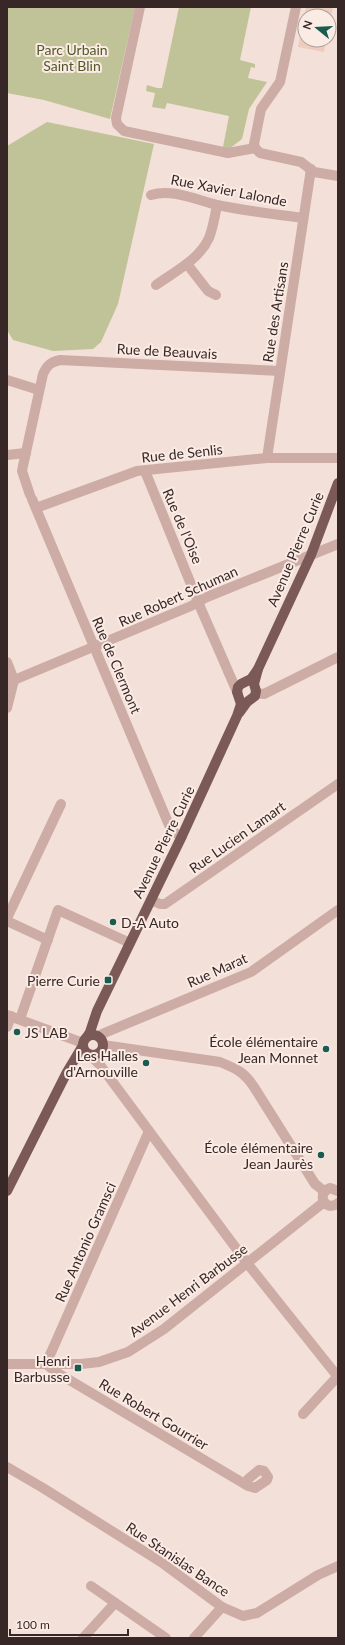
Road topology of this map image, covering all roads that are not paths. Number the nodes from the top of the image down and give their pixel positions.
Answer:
1 (140, 7) edge
2 (296, 7) edge
3 (255, 148) junction
4 (311, 169) junction
5 (338, 176) edge
6 (151, 195) dead end
7 (217, 205) junction
8 (303, 218) junction
9 (188, 264) junction
10 (156, 285) dead end
11 (216, 295) dead end
12 (53, 361) joint
13 (280, 371) junction
14 (7, 380) edge
15 (39, 390) junction
16 (26, 453) junction
17 (7, 455) edge
18 (266, 458) junction
19 (338, 458) edge
20 (145, 470) junction
21 (338, 483) edge
22 (33, 500) junction
23 (338, 544) edge
24 (310, 555) junction
25 (198, 602) junction
26 (94, 647) junction
27 (338, 656) edge
28 (7, 662) edge
29 (11, 681) edge
30 (247, 691) junction
31 (7, 708) edge
32 (338, 784) edge
33 (61, 804) dead end
34 (182, 836) junction
35 (151, 900) junction
36 (338, 910) edge
37 (7, 918) edge
38 (7, 921) edge
39 (48, 940) junction
40 (130, 943) junction
41 (13, 1017) edge
42 (7, 1027) edge
43 (93, 1043) junction
44 (149, 1131) junction
45 (7, 1191) edge
46 (324, 1191) junction
47 (338, 1191) edge
48 (324, 1202) junction
49 (338, 1204) edge
50 (247, 1263) junction
51 (7, 1364) edge
52 (46, 1364) junction
53 (338, 1377) edge
54 (303, 1414) dead end
55 (7, 1467) edge
56 (248, 1486) dead end
57 (338, 1566) edge
58 (91, 1586) dead end
59 (115, 1603) junction
60 (222, 1607) junction
61 (83, 1638) edge
62 (166, 1638) edge
63 (194, 1638) edge

1 - 3 street
2 - 3 street
3 - 4 street
4 - 5 street
4 - 8 street, Rue des Artisans
6 - 7 street, Rue Xavier Lalonde
7 - 8 street, Rue Xavier Lalonde
7 - 9 street
8 - 13 street, Rue des Artisans
9 - 10 street
9 - 11 street
12 - 13 street, Rue de Beauvais
12 - 15 street, Rue de Clermont
13 - 18 street, Rue des Artisans
14 - 15 street
15 - 16 street, Rue de Clermont
16 - 17 street
16 - 22 street, Rue de Clermont
18 - 19 street, Rue de Senlis
18 - 20 street, Rue de Senlis
20 - 22 street, Rue de Senlis
20 - 25 street, Rue de l'Oise
21 - 24 main road, Avenue Pierre Curie
22 - 26 street, Rue de Clermont
23 - 24 street, Rue Robert Schuman
24 - 25 street, Rue Robert Schuman
24 - 30 main road, Avenue Pierre Curie
25 - 26 street, Rue Robert Schuman
25 - 30 street, Rue de l'Oise
26 - 29 street, Rue Robert Schuman
26 - 34 street, Rue de Clermont
27 - 30 street
28 - 29 street
29 - 31 street
30 - 34 main road, Avenue Pierre Curie
32 - 35 street, Rue Lucien Lamart
33 - 37 street
34 - 35 main road, Avenue Pierre Curie
35 - 40 main road, Avenue Pierre Curie
36 - 43 street, Rue Marat
38 - 39 street
39 - 40 street
39 - 41 street
40 - 43 main road, Avenue Pierre Curie
41 - 42 street
41 - 43 street
43 - 44 street
43 - 45 main road
43 - 46 street
44 - 50 street
44 - 52 street, Rue Antonio Gramsci
46 - 47 street
46 - 48 street
48 - 49 street
48 - 50 street, Avenue Henri Barbusse
50 - 52 street, Avenue Henri Barbusse
50 - 53 street
51 - 52 street, Avenue Henri Barbusse
52 - 56 street, Rue Robert Gourrier
53 - 54 street
55 - 60 street, Rue Stanislas Bance
57 - 60 street, Rue Stanislas Bance
58 - 59 street
59 - 61 street
59 - 62 street
60 - 63 street

